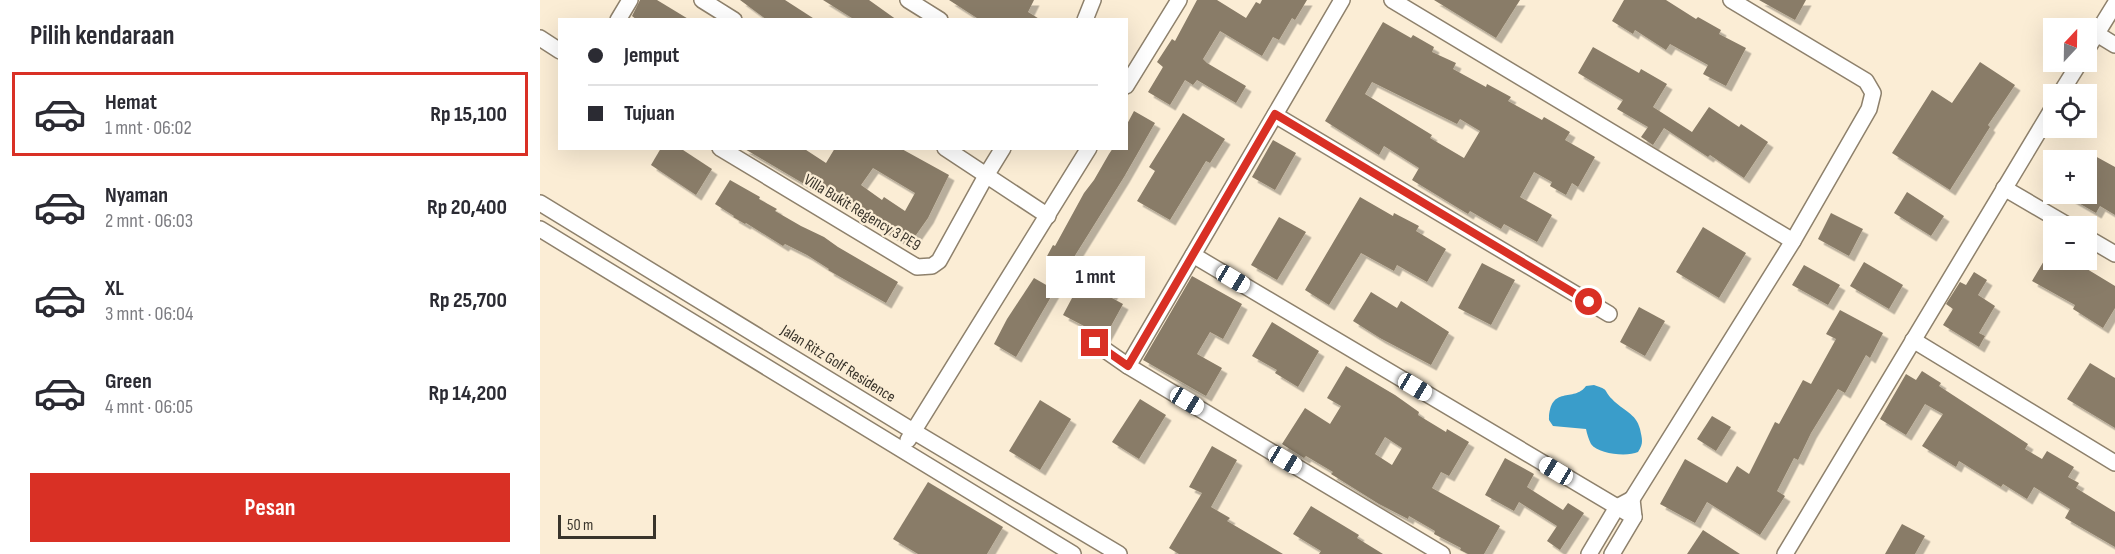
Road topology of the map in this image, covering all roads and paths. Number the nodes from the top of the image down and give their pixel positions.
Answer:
1 (630, 0) edge
2 (702, 0) edge
3 (908, 0) edge
4 (1093, 0) edge
5 (1179, 0) edge
6 (1342, 0) edge
7 (1392, 0) edge
8 (1731, 0) edge
9 (2115, 4) edge
10 (619, 18) edge
11 (731, 18) edge
12 (937, 18) edge
13 (1086, 18) edge
14 (2097, 34) joint
15 (540, 38) edge
16 (2115, 45) edge
17 (558, 50) edge
18 (1128, 84) edge
19 (1275, 114) junction
20 (2043, 124) edge
21 (723, 150) edge
22 (948, 150) edge
23 (1002, 150) edge
24 (1088, 150) edge
25 (987, 174) junction
26 (2004, 188) junction
27 (540, 203) edge
28 (1048, 216) junction
29 (2052, 216) edge
30 (540, 229) edge
31 (1793, 241) junction
32 (2097, 243) edge
33 (2115, 254) edge
34 (1193, 255) junction
35 (1609, 314) dead end
36 (1913, 340) junction
37 (1095, 343) dead end
38 (1128, 366) junction
39 (913, 431) junction
40 (902, 451) junction
41 (2115, 463) edge
42 (1632, 500) junction
43 (1617, 507) junction
44 (1634, 517) junction
45 (1073, 554) edge
46 (1119, 554) edge
47 (1442, 554) edge
48 (1589, 554) edge
49 (1612, 554) edge
50 (1785, 554) edge

1 - 10 street
2 - 11 street
3 - 12 street
4 - 13 street
5 - 18 street
6 - 19 street
7 - 31 street
8 - 31 street
9 - 14 street
14 - 16 street
15 - 17 street
19 - 34 street
19 - 35 street
20 - 26 street
21 - 25 street, Villa Bukit Regency 3 PE9
22 - 25 street
23 - 25 street, Villa Bukit Regency 3 PE9
24 - 28 street
25 - 28 street
26 - 29 street
26 - 36 street
27 - 39 street, Jalan Ritz Golf Residence
28 - 39 street
30 - 40 street
31 - 42 street
32 - 33 street
34 - 38 street
34 - 43 street
36 - 41 street
36 - 50 street
37 - 38 street
38 - 47 street
39 - 40 street
39 - 46 street, Jalan Ritz Golf Residence
40 - 45 street
42 - 43 street
42 - 44 street
43 - 44 street
43 - 48 street
44 - 49 street

